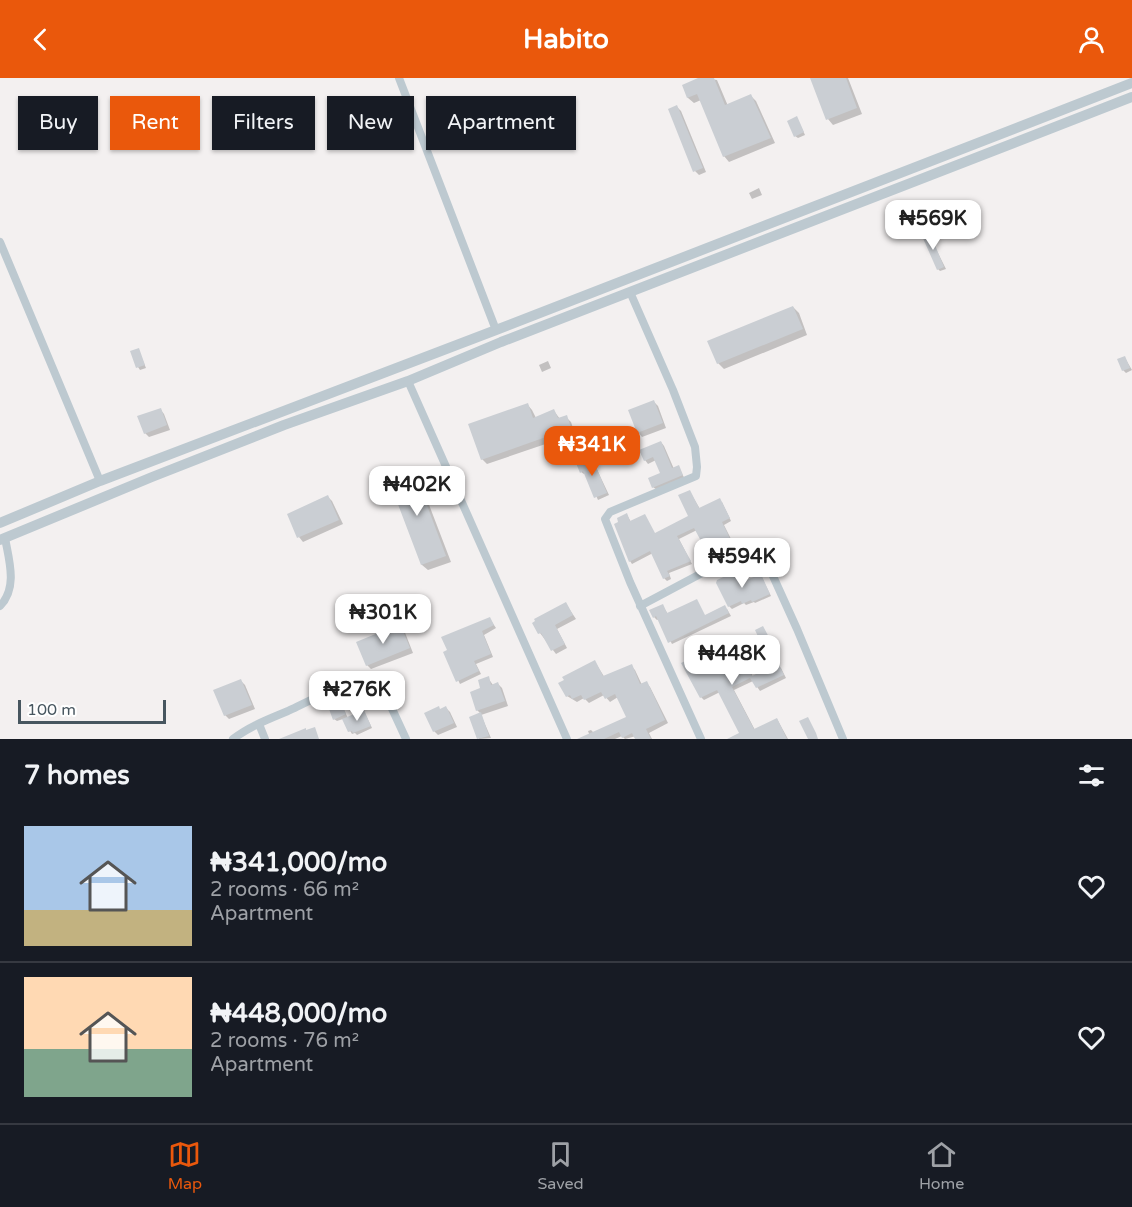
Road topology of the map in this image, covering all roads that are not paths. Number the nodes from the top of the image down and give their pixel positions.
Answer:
1 (399, 78) edge
2 (1132, 82) edge
3 (1132, 96) edge
4 (0, 242) edge
5 (630, 292) junction
6 (496, 330) junction
7 (408, 381) junction
8 (100, 481) junction
9 (0, 523) edge
10 (2, 539) edge
11 (0, 606) edge
12 (640, 606) junction
13 (259, 724) junction
14 (233, 739) edge
15 (265, 739) edge
16 (406, 739) edge
17 (567, 739) edge
18 (701, 739) edge
19 (843, 739) edge

1 - 6 street
2 - 6 street
3 - 5 street
4 - 8 street
5 - 7 street
5 - 12 street
6 - 8 street
7 - 10 street
7 - 17 street
8 - 9 street
10 - 11 street
12 - 18 street
12 - 19 street
13 - 14 street
13 - 15 street
13 - 16 street

